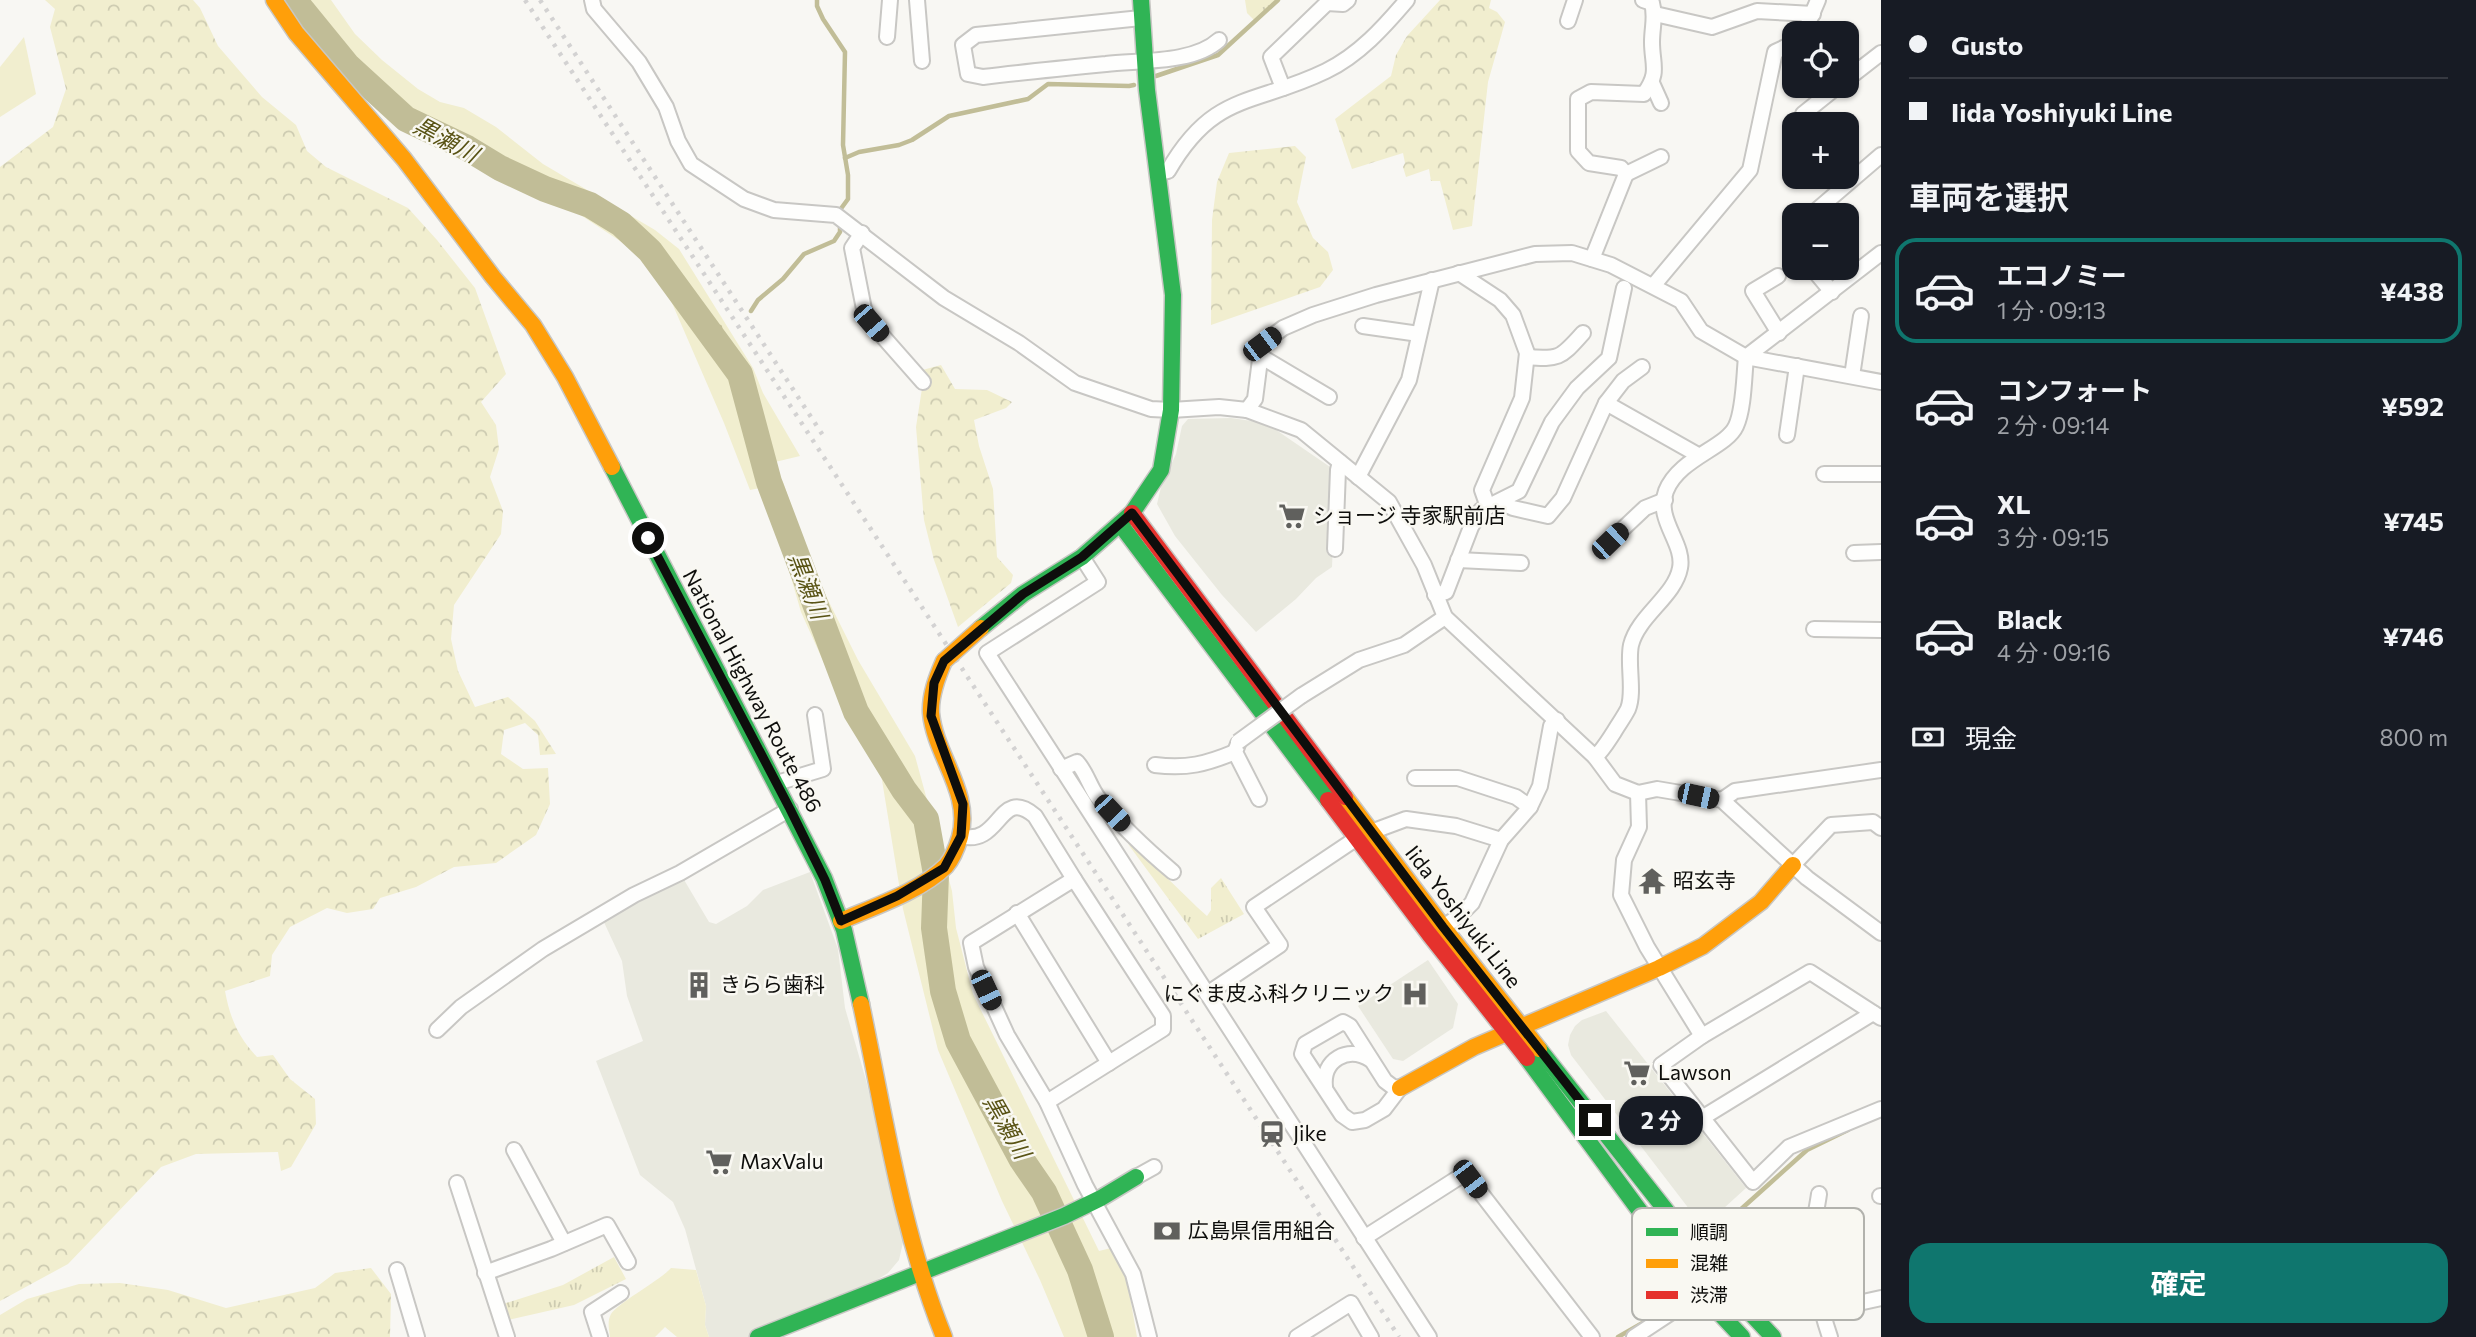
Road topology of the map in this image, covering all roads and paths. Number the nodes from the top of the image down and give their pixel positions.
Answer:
1 (274, 0) edge
2 (592, 0) edge
3 (890, 0) edge
4 (916, 0) edge
5 (1141, 0) edge
6 (1348, 0) edge
7 (1406, 0) edge
8 (1575, 0) edge
9 (1643, 0) edge
10 (1815, 7) edge
11 (1655, 14) junction
12 (1141, 18) junction
13 (1568, 21) dead end
14 (887, 37) dead end
15 (1219, 40) dead end
16 (1782, 49) edge
17 (1881, 52) edge
18 (922, 61) dead end
19 (1144, 62) junction
20 (1859, 70) edge
21 (1652, 83) junction
22 (1283, 88) junction
23 (1823, 98) edge
24 (1661, 103) dead end
25 (1806, 112) edge
26 (1881, 155) edge
27 (1661, 158) dead end
28 (1859, 169) edge
29 (1159, 173) junction
30 (1626, 174) junction
31 (1833, 189) edge
32 (1821, 203) edge
33 (862, 233) junction
34 (1881, 253) edge
35 (1592, 259) junction
36 (1459, 273) junction
37 (1778, 275) dead end
38 (1432, 280) junction
39 (1822, 280) edge
40 (1653, 286) junction
41 (1624, 288) dead end
42 (1832, 292) junction
43 (1861, 316) dead end
44 (1363, 326) dead end
45 (1583, 333) dead end
46 (1779, 333) junction
47 (1419, 334) junction
48 (1764, 344) junction
49 (1260, 356) junction
50 (1527, 357) junction
51 (1746, 357) junction
52 (1771, 362) junction
53 (1797, 366) junction
54 (1642, 367) dead end
55 (1852, 376) junction
56 (923, 382) dead end
57 (1881, 382) edge
58 (1329, 397) dead end
59 (1606, 403) junction
60 (1171, 410) junction
61 (1247, 410) junction
62 (1787, 435) dead end
63 (1698, 456) junction
64 (1340, 462) junction
65 (1824, 474) dead end
66 (1881, 474) edge
67 (1358, 477) junction
68 (1665, 500) junction
69 (1494, 504) junction
70 (1126, 518) junction
71 (1610, 541) dead end
72 (1335, 548) dead end
73 (1881, 552) edge
74 (1854, 553) dead end
75 (1082, 557) junction
76 (1458, 560) junction
77 (1521, 564) dead end
78 (1435, 595) junction
79 (1446, 617) junction
80 (1814, 629) dead end
81 (1881, 631) edge
82 (815, 715) dead end
83 (1557, 720) junction
84 (1237, 747) junction
85 (1595, 757) junction
86 (1154, 765) dead end
87 (1061, 769) junction
88 (1881, 770) edge
89 (1415, 778) dead end
90 (777, 783) junction
91 (1638, 793) junction
92 (1259, 799) dead end
93 (1722, 800) junction
94 (1530, 807) junction
95 (790, 809) junction
96 (1881, 828) edge
97 (1364, 835) junction
98 (961, 836) junction
99 (1501, 840) junction
100 (1793, 865) junction
101 (1173, 872) dead end
102 (1074, 879) junction
103 (1017, 913) junction
104 (841, 921) junction
105 (1443, 927) junction
106 (1881, 933) edge
107 (1659, 968) junction
108 (1207, 994) junction
109 (1877, 1015) edge
110 (1514, 1028) junction
111 (437, 1030) dead end
112 (1702, 1035) junction
113 (1371, 1059) junction
114 (1109, 1063) junction
115 (1325, 1087) junction
116 (1400, 1088) junction
117 (1047, 1102) junction
118 (1881, 1109) edge
119 (1702, 1118) junction
120 (514, 1150) dead end
121 (1154, 1167) dead end
122 (1136, 1177) joint
123 (457, 1183) dead end
124 (1819, 1194) dead end
125 (1090, 1204) junction
126 (1640, 1208) edge
127 (1661, 1208) edge
128 (1817, 1208) edge
129 (1364, 1237) junction
130 (564, 1243) junction
131 (628, 1262) dead end
132 (397, 1270) dead end
133 (485, 1273) junction
134 (920, 1275) junction
135 (621, 1293) dead end
136 (1660, 1320) edge
137 (1726, 1320) edge
138 (1757, 1320) edge
139 (1825, 1320) edge
140 (417, 1337) edge
141 (507, 1337) edge
142 (600, 1337) edge
143 (758, 1337) edge
144 (944, 1337) edge
145 (1149, 1337) edge
146 (1297, 1337) edge
147 (1371, 1337) edge
148 (1429, 1337) edge
149 (1592, 1337) edge
150 (1634, 1337) edge
151 (1742, 1337) edge
152 (1773, 1337) edge
153 (1830, 1337) edge

1 - 90 main road, National Highway Route 486
2 - 33 street
3 - 14 street
4 - 18 street
5 - 12 main road
6 - 22 street
7 - 22 street
8 - 13 street
9 - 11 street
10 - 11 street
11 - 21 street
12 - 19 main road
12 - 19 street
15 - 19 street
16 - 40 street
17 - 20 street
19 - 29 main road
21 - 24 street
21 - 30 street
22 - 29 street
23 - 25 street
26 - 28 street
27 - 30 street
29 - 60 main road
30 - 35 street
31 - 32 street
33 - 56 street
33 - 60 street
34 - 42 street
35 - 36 street
35 - 40 street
36 - 38 street
36 - 50 street
37 - 46 street
38 - 47 street
38 - 49 street
39 - 42 street
40 - 51 street
41 - 69 street
42 - 46 street
43 - 55 street
44 - 47 street
45 - 50 street
46 - 48 street
47 - 67 street
48 - 51 street
48 - 52 street
49 - 58 street
49 - 61 street
50 - 69 street
51 - 52 street
51 - 63 street
52 - 53 street
53 - 55 street
53 - 62 street
54 - 59 street
55 - 57 street
59 - 63 street
59 - 69 street
60 - 61 street
60 - 70 main road
61 - 64 street
63 - 68 street
64 - 67 street
64 - 72 street
65 - 66 street
67 - 78 street
68 - 71 street
68 - 85 street
69 - 76 street
70 - 75 main road
70 - 97 main road, Iida Yoshiyuki Line
73 - 74 street
75 - 87 street
75 - 98 main road, bridge
76 - 77 street
76 - 78 street
78 - 79 street
79 - 83 street
79 - 84 street, bridge
80 - 81 street
82 - 90 street
83 - 85 street
83 - 94 street
84 - 86 street
84 - 92 street
85 - 91 street
87 - 101 street
87 - 108 street
88 - 93 street
89 - 94 street
90 - 95 main road, National Highway Route 486
91 - 93 street
91 - 107 street
93 - 100 street
94 - 99 street
95 - 104 main road, National Highway Route 486
95 - 111 street
96 - 100 street
97 - 99 street
97 - 105 main road, Iida Yoshiyuki Line
97 - 108 street
97 - 110 main road, Iida Yoshiyuki Line
98 - 102 street
98 - 104 main road
99 - 105 street
100 - 106 street
100 - 107 main road
102 - 103 street
102 - 114 street
103 - 114 street
103 - 117 street
104 - 134 main road, National Highway Route 486
105 - 110 main road, Iida Yoshiyuki Line
107 - 110 main road
107 - 112 street
108 - 129 street
109 - 112 street
109 - 119 street
110 - 116 main road
110 - 126 main road, Iida Yoshiyuki Line
110 - 127 main road, Iida Yoshiyuki Line
112 - 119 street
113 - 115 street
113 - 115 street
113 - 116 street
114 - 117 street
115 - 116 street
117 - 125 street
118 - 119 street
120 - 130 street
121 - 122 street
122 - 125 main road
123 - 133 street
124 - 128 street
125 - 134 main road
125 - 145 street
129 - 148 street
129 - 149 street
130 - 131 street
130 - 133 street
132 - 140 street
133 - 141 street
134 - 143 main road
134 - 144 main road, National Highway Route 486
135 - 142 street
136 - 150 street
137 - 151 main road, Iida Yoshiyuki Line
138 - 152 main road, Iida Yoshiyuki Line
139 - 153 street
146 - 147 street

